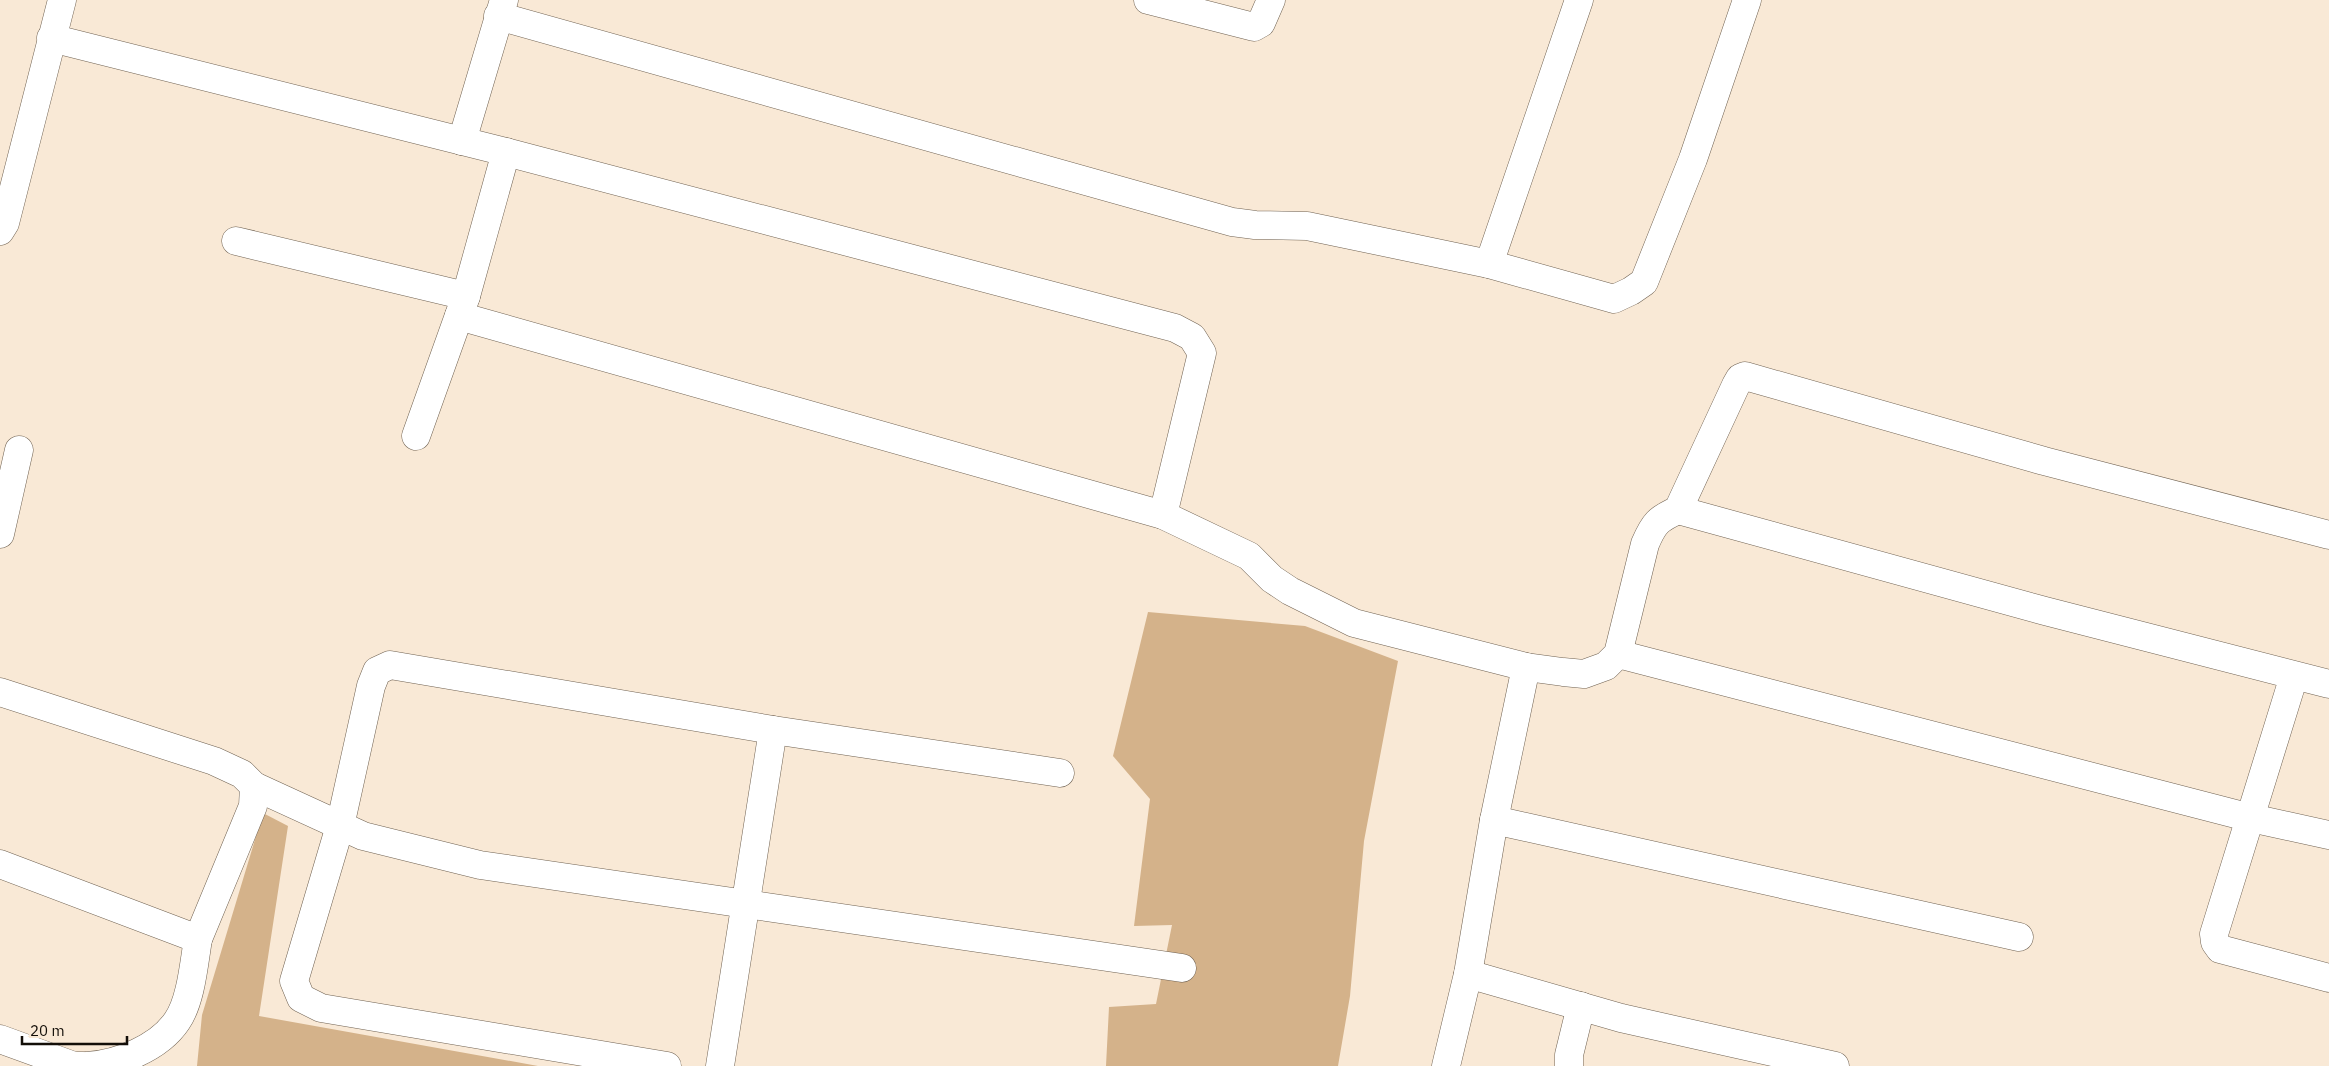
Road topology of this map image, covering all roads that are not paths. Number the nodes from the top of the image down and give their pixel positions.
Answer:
1 (62, 0) edge
2 (1148, 0) edge
3 (1272, 0) edge
4 (1580, 0) edge
5 (1747, 0) edge
6 (501, 8) edge
7 (51, 38) junction
8 (462, 141) junction
9 (506, 152) junction
10 (2, 226) edge
11 (236, 241) dead end
12 (1489, 264) junction
13 (462, 306) junction
14 (416, 436) dead end
15 (19, 450) dead end
16 (1678, 510) junction
17 (1162, 515) junction
18 (0, 534) edge
19 (2329, 535) edge
20 (1618, 654) junction
21 (1526, 667) junction
22 (2294, 676) junction
23 (2329, 684) edge
24 (0, 692) edge
25 (773, 730) junction
26 (1060, 773) dead end
27 (254, 786) junction
28 (2251, 818) junction
29 (1494, 820) junction
30 (340, 826) junction
31 (2329, 835) edge
32 (0, 864) edge
33 (747, 903) junction
34 (2019, 937) dead end
35 (198, 940) junction
36 (1182, 968) dead end
37 (1468, 974) junction
38 (2329, 978) edge
39 (1581, 1006) junction
40 (0, 1039) edge
41 (44, 1061) edge
42 (85, 1066) edge
43 (667, 1066) edge
44 (720, 1066) edge
45 (1446, 1066) edge
46 (1569, 1066) edge
47 (1835, 1066) edge

1 - 7 street
2 - 3 street
4 - 12 street
5 - 12 street
6 - 8 street
6 - 12 street
7 - 8 street
7 - 10 street
8 - 9 street
9 - 13 street
9 - 17 street
11 - 13 street
13 - 14 street
13 - 17 street
15 - 18 street
16 - 19 street
16 - 20 street
16 - 22 street
17 - 21 street
20 - 21 street
20 - 28 street
21 - 29 street
22 - 23 street
22 - 28 street
24 - 27 street
25 - 26 street
25 - 30 street
25 - 33 street
27 - 30 street
27 - 35 street
28 - 31 street
28 - 38 street
29 - 34 street
29 - 37 street
30 - 33 street
30 - 43 street
32 - 35 street
33 - 36 street
33 - 44 street
35 - 42 street
37 - 39 street
37 - 45 street
39 - 46 street
39 - 47 street
40 - 41 street
41 - 42 street

